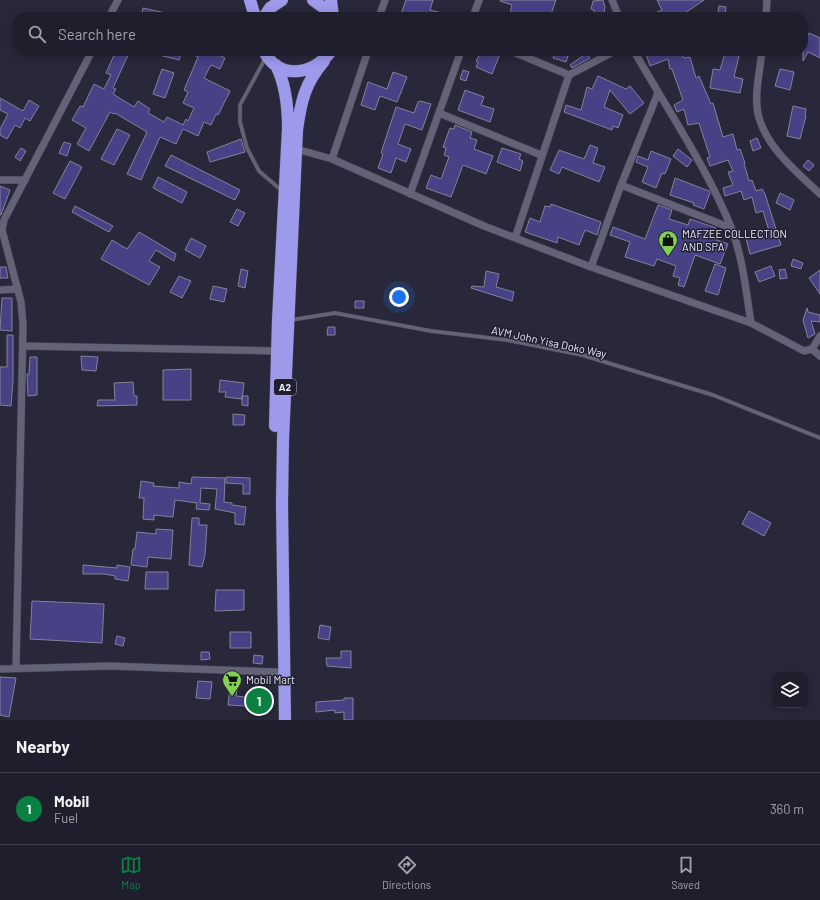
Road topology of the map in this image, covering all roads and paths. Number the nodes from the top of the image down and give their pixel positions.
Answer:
1 (118, 0) edge
2 (250, 0) edge
3 (282, 0) edge
4 (313, 0) edge
5 (331, 0) edge
6 (385, 0) edge
7 (479, 0) edge
8 (612, 0) edge
9 (767, 0) edge
10 (112, 12) edge
11 (254, 12) edge
12 (267, 12) edge
13 (329, 12) edge
14 (332, 12) edge
15 (381, 12) edge
16 (475, 12) edge
17 (617, 12) edge
18 (766, 12) edge
19 (89, 56) edge
20 (265, 56) edge
21 (268, 56) edge
22 (328, 56) edge
23 (366, 56) edge
24 (459, 56) edge
25 (523, 56) edge
26 (605, 56) edge
27 (637, 56) edge
28 (762, 56) edge
29 (276, 65) junction
30 (569, 75) junction
31 (658, 93) junction
32 (439, 114) junction
33 (296, 149) junction
34 (541, 155) junction
35 (332, 159) junction
36 (0, 180) edge
37 (25, 180) junction
38 (621, 185) junction
39 (285, 193) junction
40 (410, 194) junction
41 (820, 194) edge
42 (731, 228) junction
43 (515, 238) junction
44 (2, 244) edge
45 (591, 267) junction
46 (18, 289) junction
47 (0, 290) edge
48 (287, 320) junction
49 (751, 323) junction
50 (820, 336) edge
51 (23, 346) junction
52 (812, 349) junction
53 (277, 351) junction
54 (820, 356) edge
55 (820, 438) edge
56 (16, 668) junction
57 (0, 669) edge
58 (276, 672) junction
59 (277, 720) edge
60 (285, 720) edge

1 - 10 street
2 - 11 highway
3 - 12 highway
4 - 13 highway
5 - 14 highway
6 - 15 street
7 - 16 street
8 - 17 street
9 - 18 street
19 - 37 street
20 - 39 lane
21 - 29 highway
22 - 29 highway
22 - 33 highway, A2
23 - 35 street
24 - 32 street
25 - 30 street
26 - 30 street
27 - 31 street
28 - 41 street
29 - 39 highway, A2
30 - 34 street
31 - 38 street
31 - 42 street
32 - 34 street
32 - 40 street
33 - 35 street
33 - 48 highway, A2
34 - 43 street
35 - 40 street
36 - 37 street
37 - 44 street
38 - 42 street
38 - 45 street
39 - 53 highway, A2
40 - 43 street
42 - 49 street
43 - 45 street
44 - 46 street
45 - 49 street
46 - 47 street
46 - 51 street
48 - 55 lane, AVM John Yisa Doko Way
48 - 60 highway, A2
49 - 52 street
50 - 52 street
51 - 53 street
51 - 56 street
52 - 54 street
53 - 58 highway, A2
56 - 57 street
56 - 58 street
58 - 59 highway, A2

